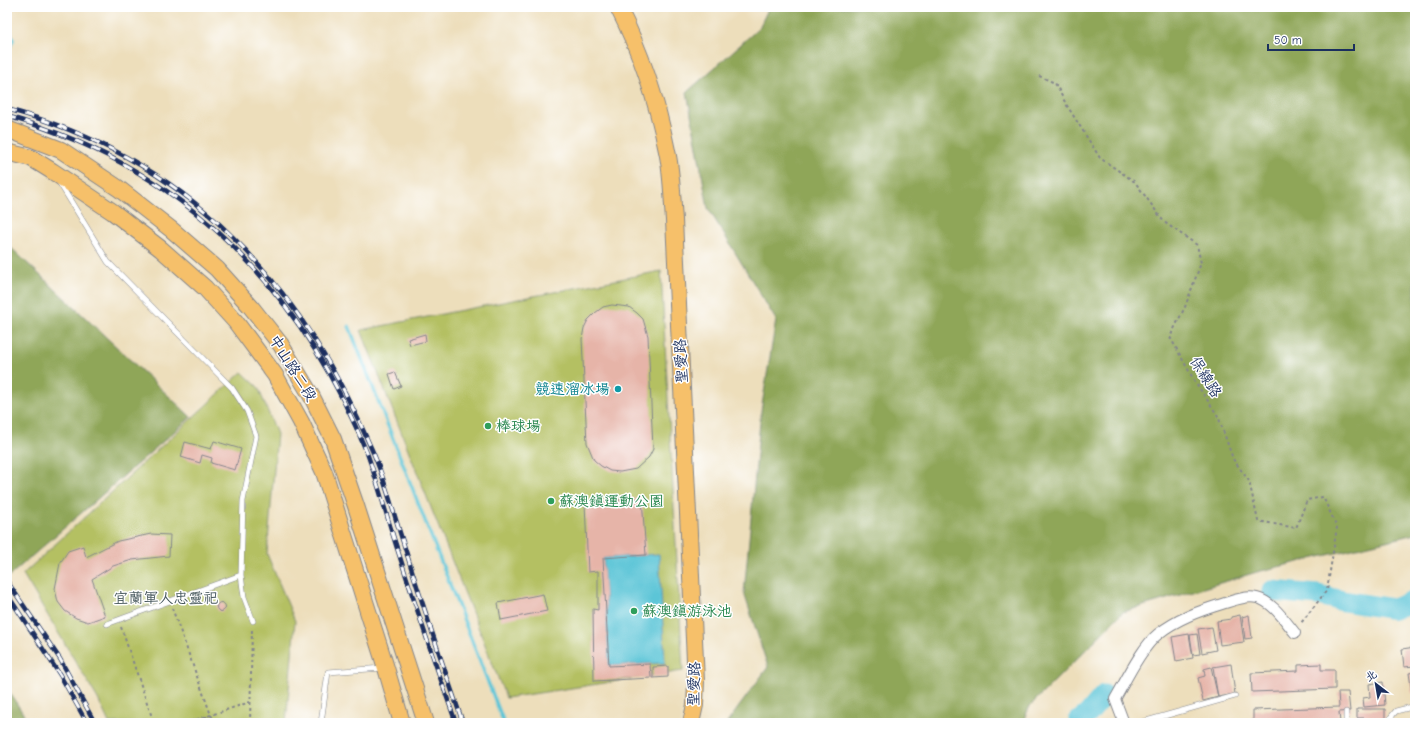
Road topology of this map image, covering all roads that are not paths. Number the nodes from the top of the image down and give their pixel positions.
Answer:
1 (618, 7) edge
2 (7, 129) edge
3 (61, 150) junction
4 (7, 152) edge
5 (52, 171) junction
6 (241, 575) junction
7 (252, 621) road end
8 (107, 624) dead end
9 (1295, 633) road end
10 (388, 675) junction
11 (1235, 696) dead end
12 (1415, 708) edge
13 (1346, 712) dead end
14 (321, 723) edge
15 (394, 723) edge
16 (402, 723) edge
17 (426, 723) edge
18 (691, 723) edge
19 (1124, 723) edge
20 (1139, 723) edge
21 (1346, 723) edge
22 (1392, 723) edge

1 - 18 main road, 聖愛路
2 - 3 main road, 中山路二段
3 - 5 main road
3 - 17 main road, 中山路二段
4 - 5 main road, 中山路二段
5 - 6 lane
5 - 10 main road, 中山路二段
6 - 7 lane
6 - 8 lane
9 - 19 street
10 - 14 lane
10 - 15 street
10 - 16 main road, 中山路二段
11 - 20 lane
12 - 22 lane
13 - 21 lane

